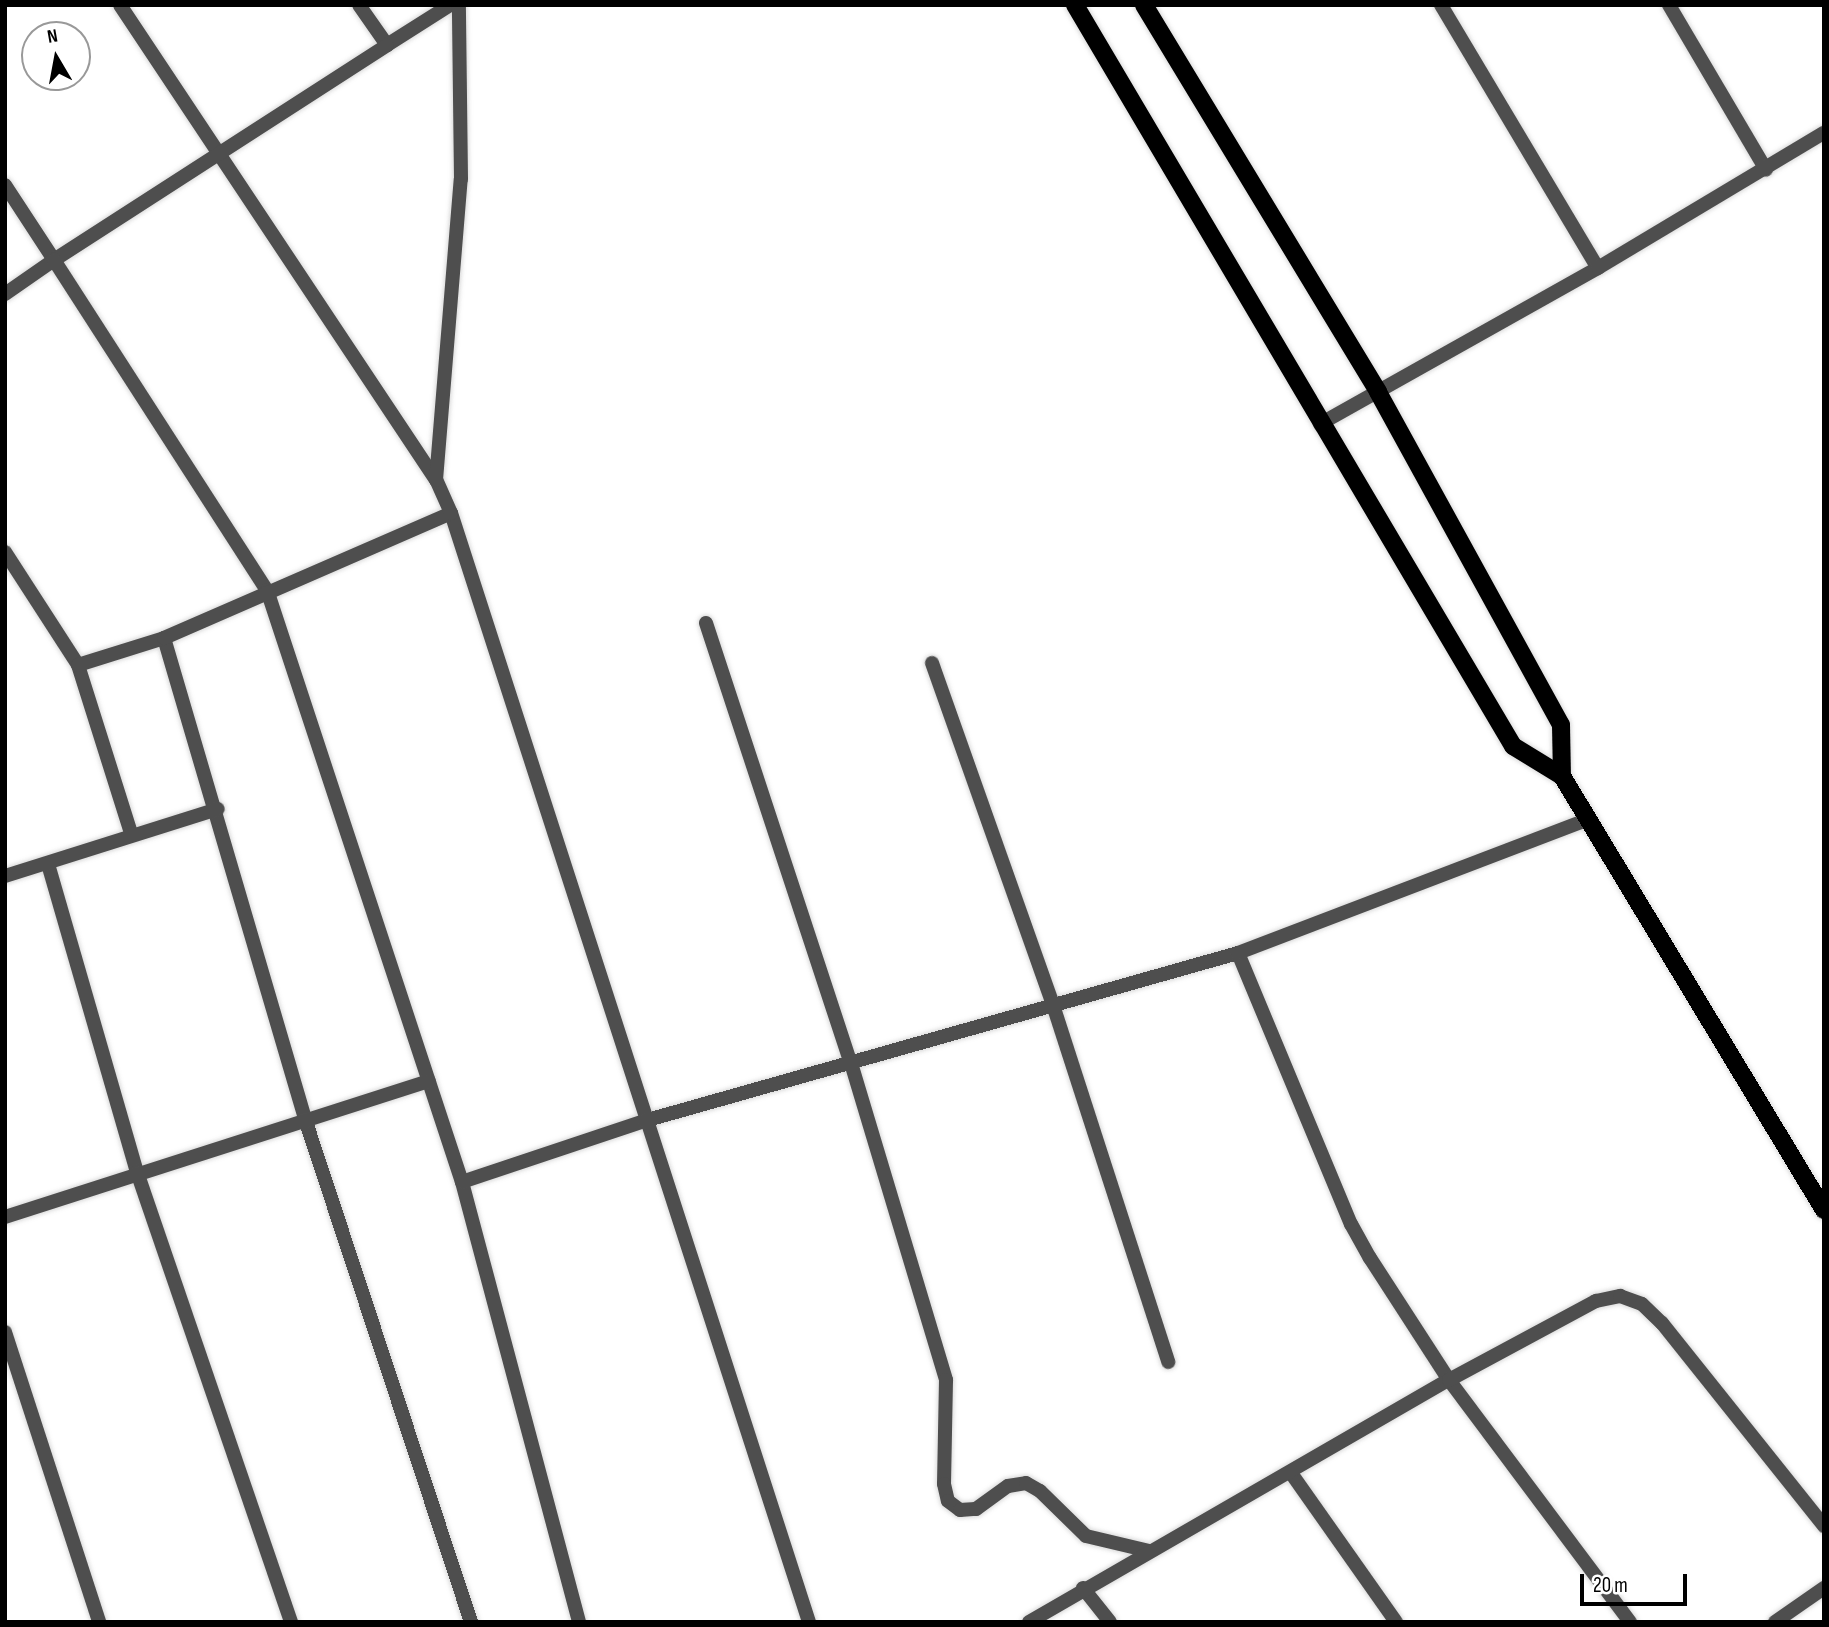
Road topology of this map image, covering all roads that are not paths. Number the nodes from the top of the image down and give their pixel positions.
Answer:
1 (120, 5) edge
2 (359, 5) edge
3 (450, 5) edge
4 (459, 5) edge
5 (1074, 5) edge
6 (1144, 5) edge
7 (1441, 5) edge
8 (1669, 5) edge
9 (387, 45) junction
10 (1824, 133) edge
11 (222, 155) junction
12 (1766, 170) junction
13 (5, 185) edge
14 (54, 260) junction
15 (1598, 268) junction
16 (5, 294) edge
17 (1378, 392) junction
18 (1320, 424) junction
19 (436, 480) junction
20 (451, 513) junction
21 (5, 552) edge
22 (267, 590) junction
23 (706, 623) dead end
24 (164, 638) junction
25 (932, 663) dead end
26 (78, 665) junction
27 (1562, 776) junction
28 (218, 809) junction
29 (1588, 819) junction
30 (131, 833) junction
31 (48, 864) junction
32 (5, 876) edge
33 (1238, 953) junction
34 (1054, 1008) junction
35 (851, 1063) junction
36 (429, 1081) junction
37 (644, 1121) junction
38 (306, 1122) junction
39 (136, 1172) junction
40 (462, 1182) junction
41 (1824, 1210) edge
42 (5, 1217) edge
43 (5, 1332) edge
44 (1168, 1362) dead end
45 (1449, 1380) junction
46 (1291, 1473) junction
47 (1824, 1526) edge
48 (1149, 1551) junction
49 (1083, 1588) junction
50 (1824, 1588) edge
51 (99, 1622) edge
52 (291, 1622) edge
53 (471, 1622) edge
54 (579, 1622) edge
55 (809, 1622) edge
56 (1029, 1622) edge
57 (1110, 1622) edge
58 (1396, 1622) edge
59 (1630, 1622) edge
60 (1775, 1622) edge

1 - 11 street
2 - 9 street
3 - 9 street
4 - 19 street
5 - 18 main road
6 - 17 main road
7 - 15 street
8 - 12 street
9 - 11 street
10 - 12 street
11 - 14 street
11 - 19 street
12 - 15 street
13 - 14 street
14 - 16 street
14 - 22 street
15 - 17 street
17 - 18 street
17 - 27 main road
18 - 27 main road
19 - 20 street
20 - 22 street
20 - 37 street
21 - 26 street
22 - 24 street
22 - 36 street
23 - 35 street
24 - 26 street
24 - 28 street
25 - 34 street
26 - 30 street
27 - 29 main road
28 - 30 street
28 - 38 street
29 - 33 street
29 - 41 main road
30 - 31 street
31 - 32 street
31 - 39 street
33 - 34 street
33 - 45 street
34 - 35 street
34 - 44 street
35 - 37 street
35 - 48 street
36 - 38 street
36 - 40 street
37 - 40 street
37 - 55 street
38 - 39 street
38 - 53 street
39 - 42 street
39 - 52 street
40 - 54 street
43 - 51 street
45 - 46 street
45 - 47 street
45 - 59 street
46 - 48 street
46 - 58 street
48 - 49 street
49 - 56 street
49 - 57 street
50 - 60 street

